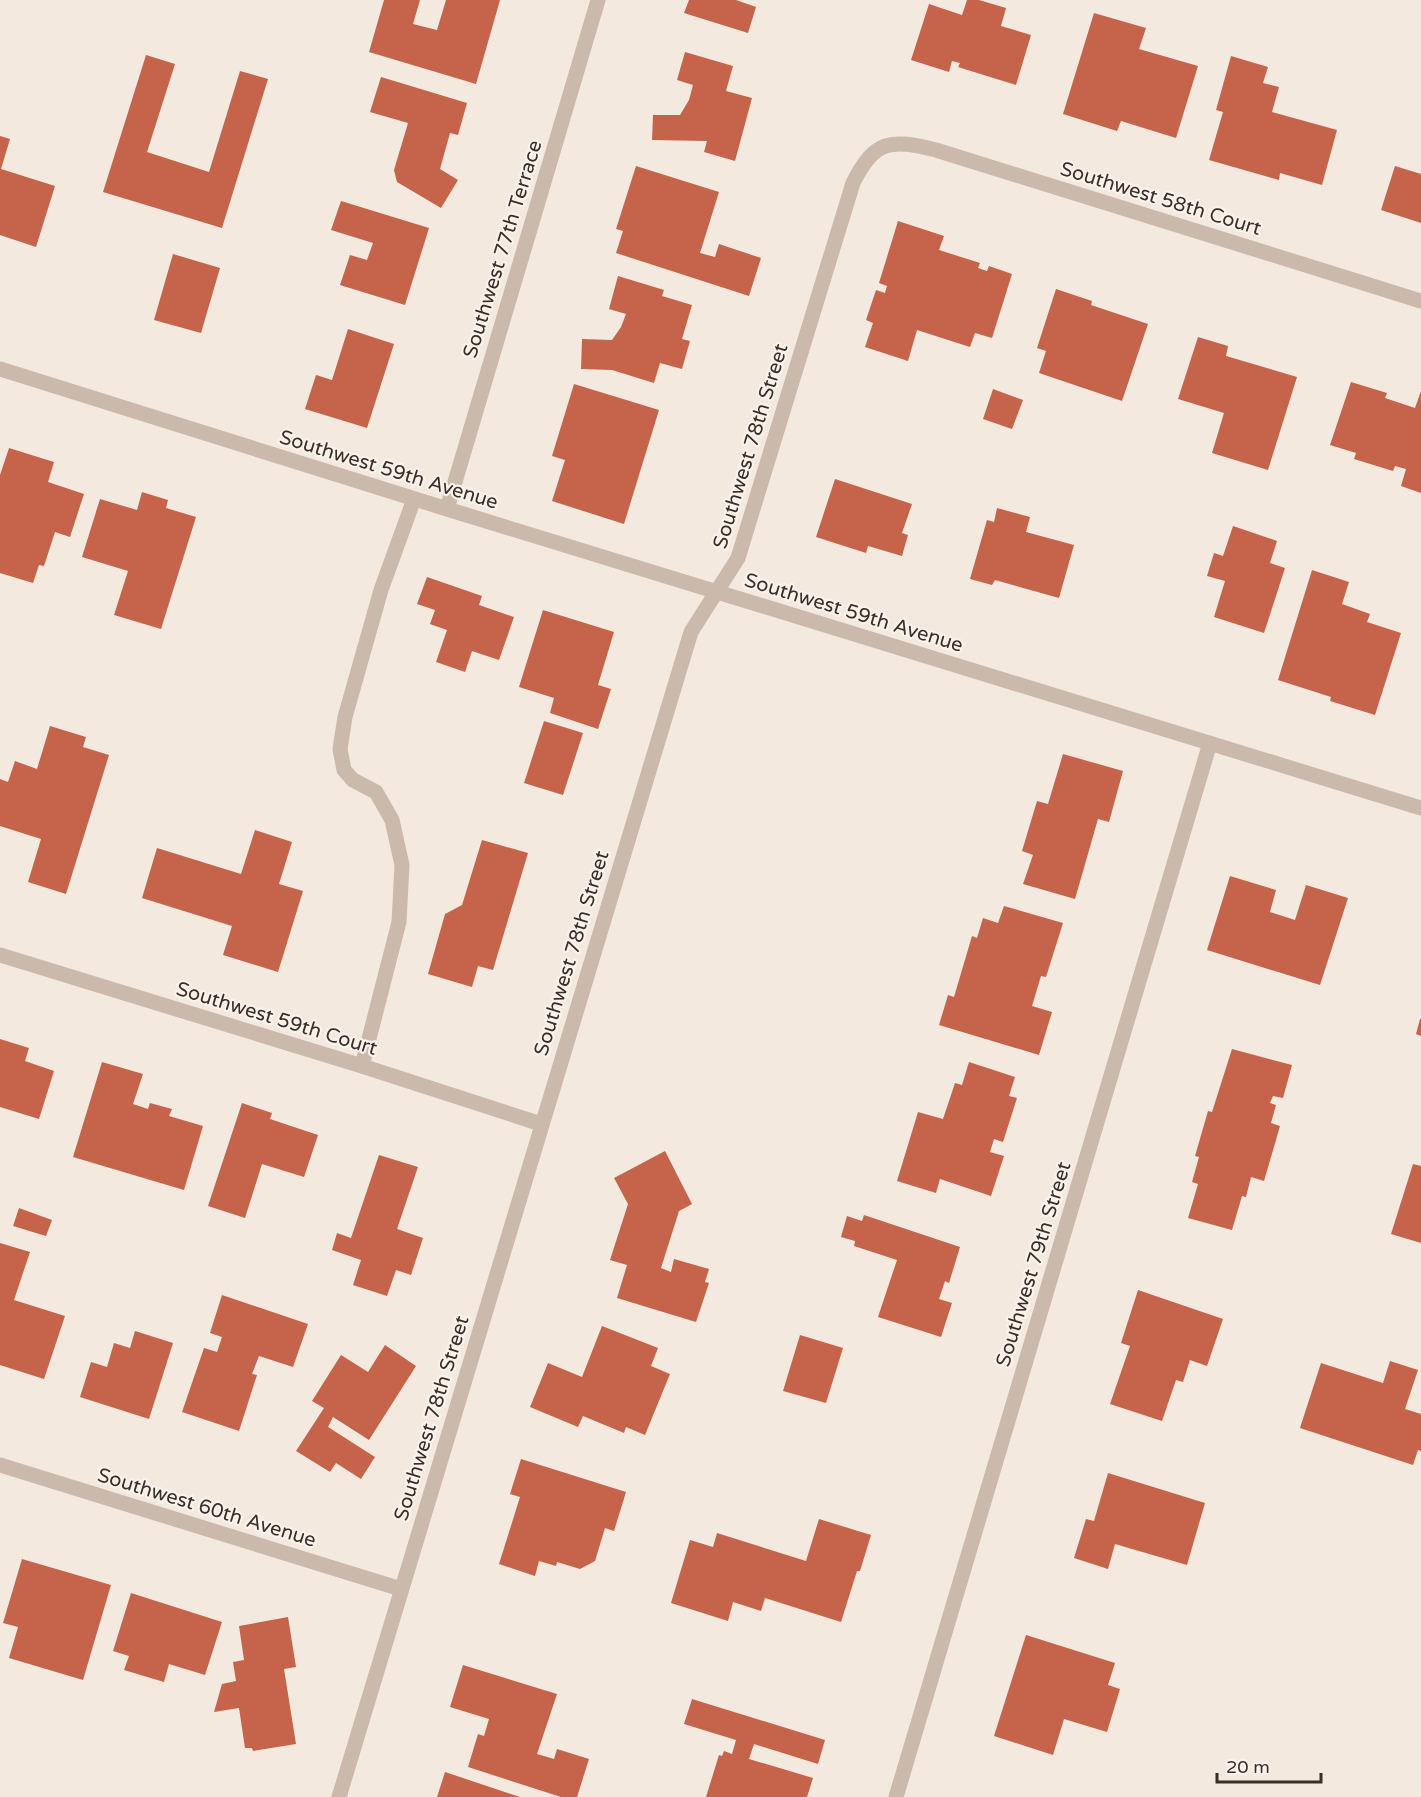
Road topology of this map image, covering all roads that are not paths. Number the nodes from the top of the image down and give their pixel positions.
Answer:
1 (598, 0) edge
2 (888, 144) joint
3 (1421, 301) edge
4 (0, 369) edge
5 (414, 499) junction
6 (447, 509) junction
7 (718, 592) junction
8 (1210, 743) junction
9 (1421, 808) edge
10 (0, 955) edge
11 (362, 1066) junction
12 (541, 1124) junction
13 (0, 1465) edge
14 (401, 1589) junction
15 (339, 1797) edge
16 (896, 1797) edge

1 - 6 street, Southwest 77th Terrace
2 - 3 street, Southwest 58th Court
2 - 7 street, Southwest 78th Street
4 - 5 street, Southwest 59th Avenue
5 - 6 street, Southwest 59th Avenue
5 - 11 street
6 - 7 street, Southwest 59th Avenue
7 - 8 street, Southwest 59th Avenue
7 - 12 street, Southwest 78th Street
8 - 9 street, Southwest 59th Avenue
8 - 16 street, Southwest 79th Street
10 - 11 street, Southwest 59th Court
11 - 12 street, Southwest 59th Court
12 - 14 street, Southwest 78th Street
13 - 14 street, Southwest 60th Avenue
14 - 15 street, Southwest 78th Street

